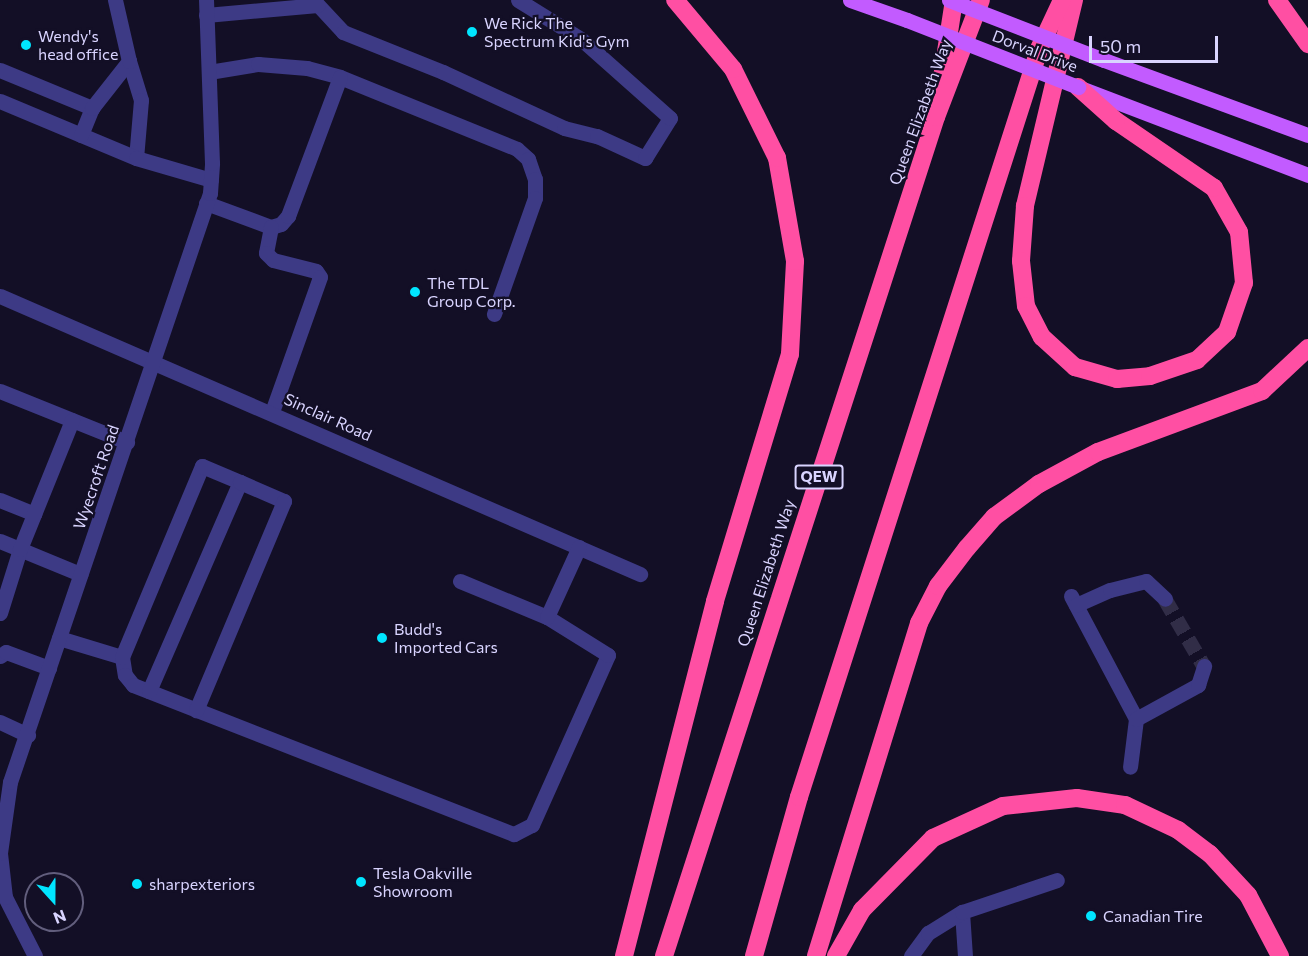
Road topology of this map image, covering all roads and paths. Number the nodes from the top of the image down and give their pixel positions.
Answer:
1 (115, 0) edge
2 (518, 0) edge
3 (675, 0) edge
4 (850, 0) edge
5 (949, 0) edge
6 (954, 0) edge
7 (981, 0) edge
8 (1062, 0) edge
9 (1074, 0) edge
10 (1276, 0) edge
11 (319, 3) edge
12 (206, 7) edge
13 (1308, 44) edge
14 (129, 61) junction
15 (0, 69) edge
16 (209, 72) junction
17 (340, 77) junction
18 (1078, 87) junction
19 (0, 101) edge
20 (92, 108) junction
21 (936, 117) junction
22 (81, 135) junction
23 (1308, 135) edge
24 (136, 158) junction
25 (1308, 176) edge
26 (211, 180) junction
27 (206, 203) junction
28 (272, 226) junction
29 (0, 296) edge
30 (494, 314) dead end
31 (1308, 348) edge
32 (155, 361) junction
33 (0, 391) edge
34 (272, 412) junction
35 (72, 420) junction
36 (127, 442) junction
37 (240, 482) junction
38 (0, 500) edge
39 (34, 514) junction
40 (0, 541) edge
41 (579, 547) junction
42 (20, 549) junction
43 (80, 574) junction
44 (640, 574) dead end
45 (460, 581) dead end
46 (1165, 599) tunnel mouth
47 (0, 610) edge
48 (547, 617) junction
49 (59, 638) junction
50 (0, 656) edge
51 (122, 657) junction
52 (1204, 666) dead end
53 (50, 668) junction
54 (149, 691) junction
55 (196, 710) junction
56 (1136, 719) junction
57 (0, 722) edge
58 (28, 735) junction
59 (1130, 767) dead end
60 (1, 872) edge
61 (1058, 880) dead end
62 (5, 910) edge
63 (962, 912) junction
64 (35, 956) edge
65 (624, 956) edge
66 (664, 956) edge
67 (754, 956) edge
68 (816, 956) edge
69 (836, 956) edge
70 (910, 956) edge
71 (965, 956) edge
72 (1280, 956) edge

1 - 14 street
2 - 11 street
3 - 65 highway
4 - 18 main road, Dorval Drive, bridge
5 - 23 main road, Dorval Drive, bridge
6 - 21 highway
7 - 21 highway, Queen Elizabeth Way / QEW
8 - 67 highway
9 - 18 highway
10 - 13 highway
11 - 12 street
12 - 16 street, Wyecroft Road
14 - 20 street
14 - 24 street
15 - 20 street
16 - 17 street
16 - 26 street, Wyecroft Road
17 - 28 street
17 - 30 street
18 - 25 main road, Dorval Drive
19 - 22 street
20 - 22 street
21 - 66 highway, Queen Elizabeth Way / QEW
22 - 24 street
24 - 26 street
26 - 27 street, Wyecroft Road
27 - 28 street
27 - 32 street, Wyecroft Road
28 - 34 street
29 - 32 street, Sinclair Road
31 - 68 highway
32 - 34 street, Sinclair Road
32 - 36 street, Wyecroft Road
33 - 35 street
34 - 41 street, Sinclair Road
35 - 36 street
35 - 39 street
36 - 43 street, Wyecroft Road
37 - 51 street
37 - 54 street
37 - 55 street
38 - 39 street
39 - 42 street
40 - 42 street
41 - 44 street, Sinclair Road
41 - 48 street
42 - 43 street
42 - 47 street
43 - 49 street, Wyecroft Road
45 - 48 street
46 - 56 street
48 - 55 street
49 - 51 street
49 - 53 street, Wyecroft Road
50 - 53 street
51 - 54 street
52 - 56 street
53 - 58 street, Wyecroft Road
54 - 55 street
56 - 59 street
57 - 58 street
58 - 60 street, Wyecroft Road
60 - 62 street, Wyecroft Road
61 - 63 street
62 - 64 street, Wyecroft Road
63 - 70 street
63 - 71 street
69 - 72 highway

